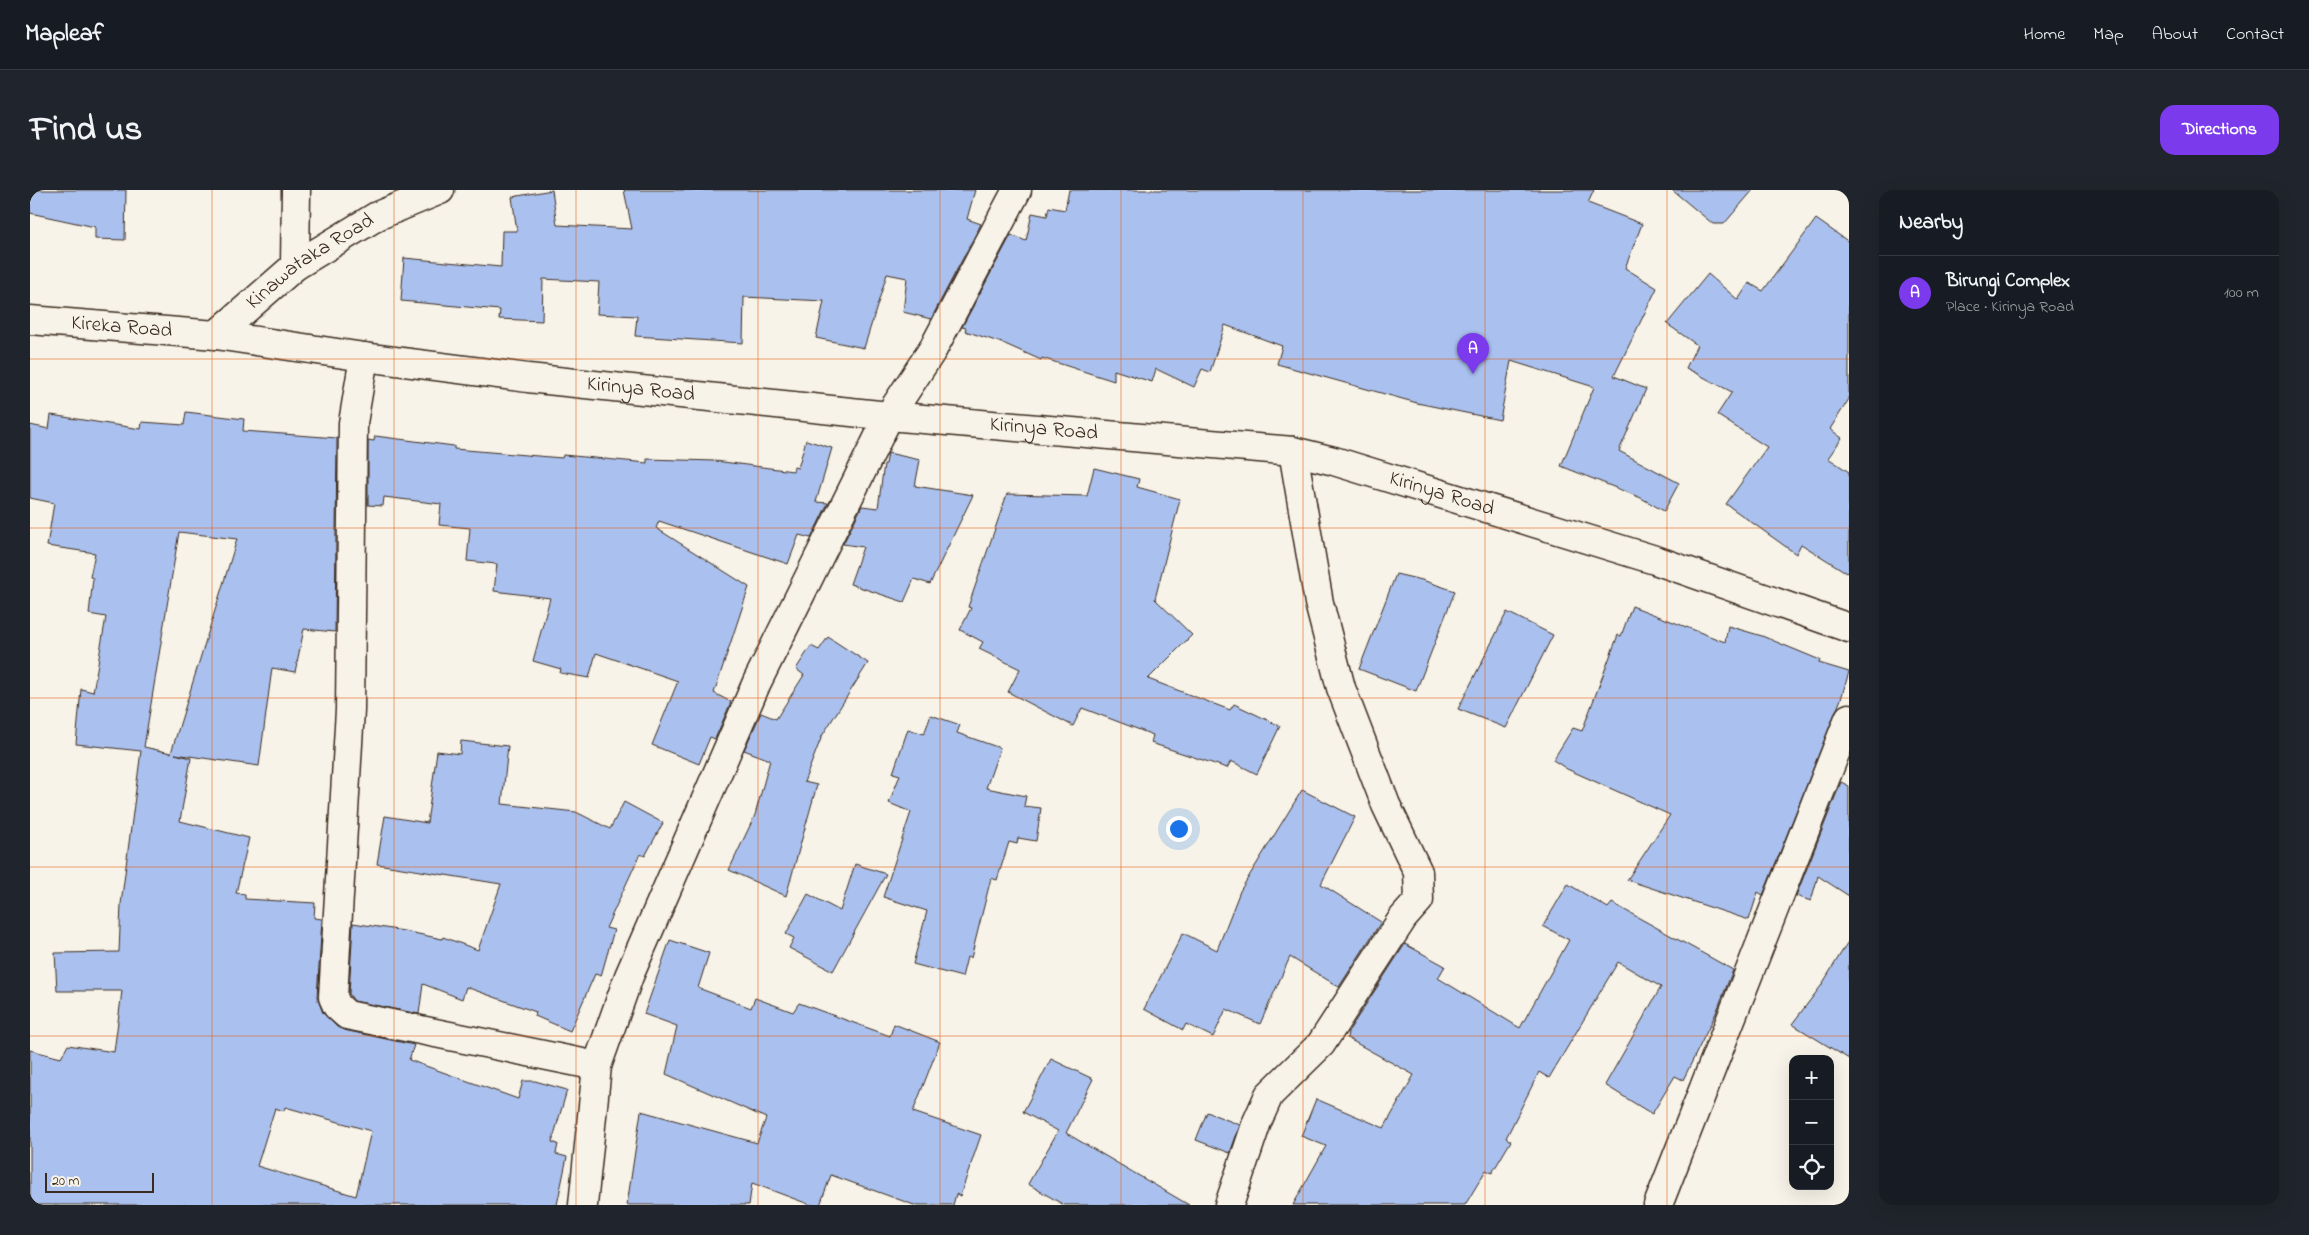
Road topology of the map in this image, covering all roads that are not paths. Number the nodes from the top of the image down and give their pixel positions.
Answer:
1 (296, 190) edge
2 (440, 190) edge
3 (1017, 190) edge
4 (295, 266) junction
5 (30, 320) edge
6 (216, 335) junction
7 (364, 357) junction
8 (889, 416) junction
9 (1293, 451) junction
10 (1849, 628) edge
11 (1849, 718) edge
12 (597, 1066) junction
13 (583, 1205) edge
14 (1228, 1205) edge
15 (1658, 1205) edge

1 - 4 street
2 - 4 street, Kinawataka Road
3 - 8 street
4 - 6 street, Kinawataka Road
5 - 6 street, Kireka Road
6 - 7 street, Kirinya Road
7 - 8 street, Kirinya Road
7 - 12 street
8 - 9 street, Kirinya Road
8 - 12 street
9 - 10 street, Kirinya Road
9 - 14 street
11 - 15 street
12 - 13 street

